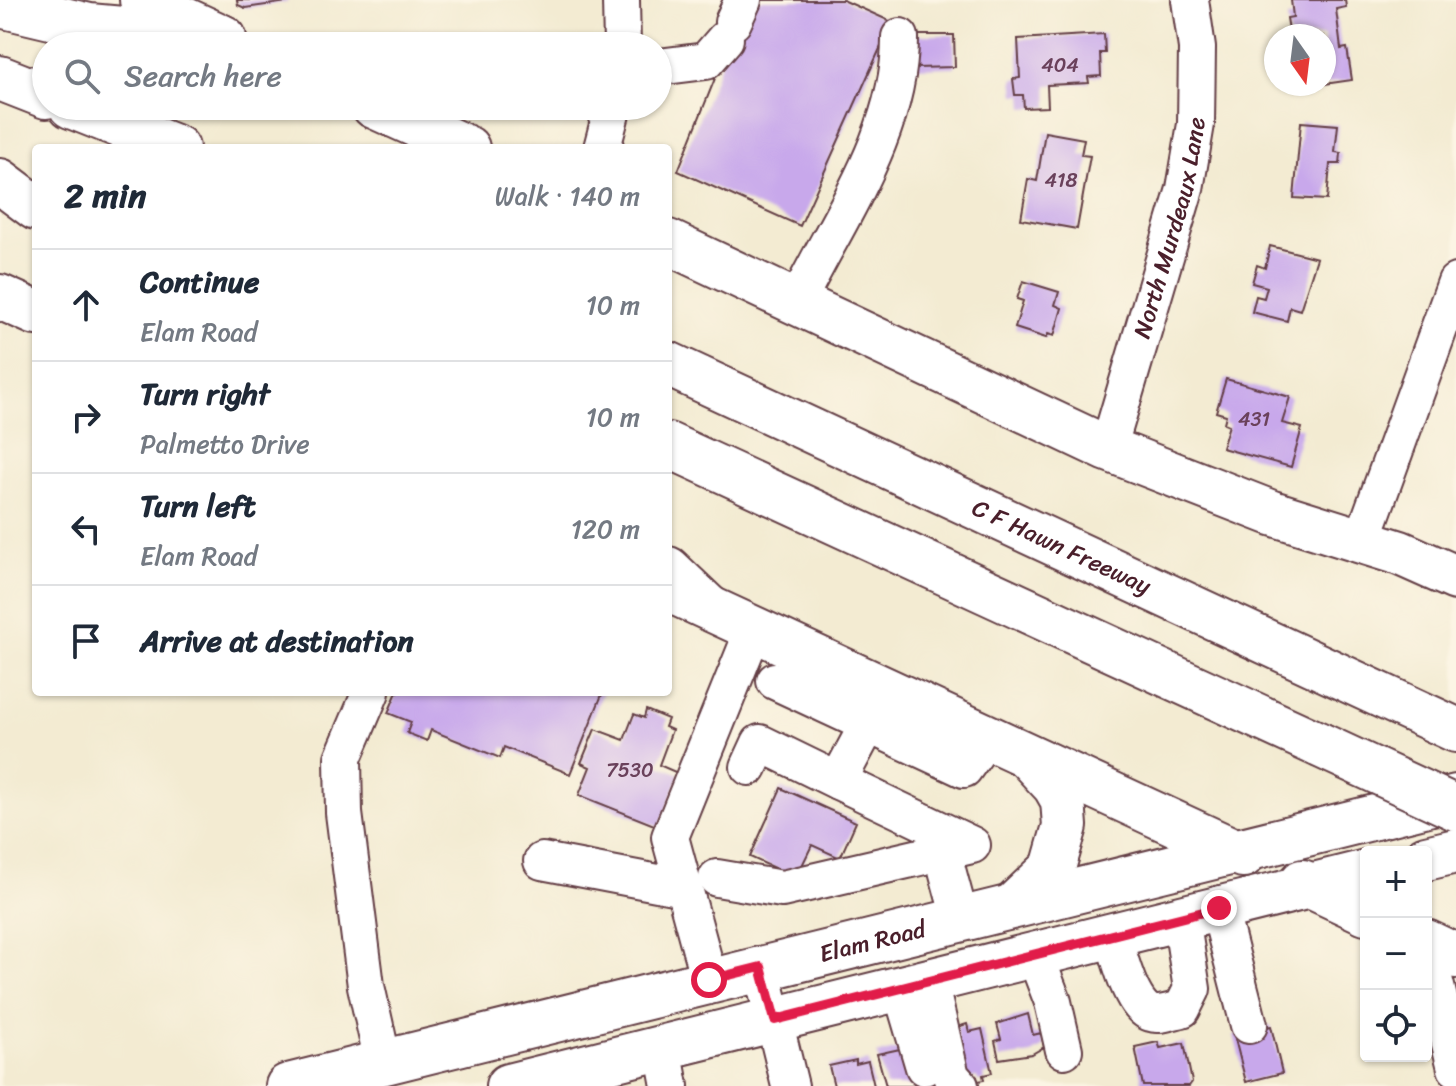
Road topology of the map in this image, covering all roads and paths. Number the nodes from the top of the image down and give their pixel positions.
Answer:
1 (142, 0) edge
2 (621, 0) edge
3 (1190, 0) edge
4 (0, 5) edge
5 (734, 20) edge
6 (143, 32) edge
7 (211, 32) edge
8 (622, 32) edge
9 (900, 37) dead end
10 (672, 65) edge
11 (0, 78) edge
12 (32, 91) edge
13 (106, 120) edge
14 (405, 120) edge
15 (609, 120) edge
16 (167, 144) edge
17 (458, 144) edge
18 (603, 144) edge
19 (0, 153) edge
20 (32, 167) edge
21 (0, 181) edge
22 (32, 205) edge
23 (672, 244) edge
24 (1456, 282) edge
25 (0, 297) edge
26 (796, 304) junction
27 (32, 311) edge
28 (672, 366) edge
29 (672, 447) edge
30 (1108, 449) junction
31 (1362, 541) junction
32 (672, 573) edge
33 (1456, 578) edge
34 (672, 591) edge
35 (708, 607) junction
36 (754, 629) junction
37 (775, 681) dead end
38 (369, 696) edge
39 (877, 708) junction
40 (1443, 724) edge
41 (1027, 756) junction
42 (749, 767) dead end
43 (838, 781) junction
44 (1456, 797) edge
45 (1456, 808) edge
46 (1232, 850) junction
47 (942, 851) junction
48 (1456, 851) edge
49 (1432, 857) edge
50 (542, 861) dead end
51 (1360, 873) edge
52 (700, 883) junction
53 (1311, 885) junction
54 (1014, 905) junction
55 (1360, 909) edge
56 (1200, 913) junction
57 (960, 918) junction
58 (1113, 935) junction
59 (1432, 946) edge
60 (1035, 955) junction
61 (1456, 956) edge
62 (761, 967) junction
63 (1432, 969) edge
64 (709, 980) junction
65 (915, 985) junction
66 (775, 1020) junction
67 (1249, 1025) dead end
68 (1064, 1050) dead end
69 (667, 1067) edge
70 (924, 1067) dead end
71 (1456, 1068) edge
72 (399, 1069) edge
73 (583, 1077) edge
74 (288, 1086) edge
75 (510, 1086) edge
76 (790, 1086) edge
77 (960, 1086) edge

1 - 7 main road
2 - 8 street
3 - 30 street, North Murdeaux Lane
4 - 6 main road
5 - 10 street
9 - 26 street
11 - 12 main road
13 - 16 main road
14 - 17 main road
15 - 18 street
19 - 20 main road
21 - 22 main road
23 - 26 main road
24 - 31 street
25 - 27 main road
26 - 30 main road
28 - 40 main road, C F Hawn Freeway
29 - 45 main road, bridge
30 - 31 main road
31 - 33 main road
32 - 35 main road
34 - 35 main road
35 - 36 main road
36 - 39 main road
36 - 52 street
37 - 39 street
38 - 72 street
39 - 41 main road
39 - 43 street
41 - 46 main road
41 - 54 main road
42 - 43 street
43 - 47 street
44 - 46 main road, Elam Road
46 - 53 main road
46 - 54 main road, Elam Road
47 - 52 street
47 - 57 street
48 - 49 main road
50 - 52 street
51 - 53 main road
52 - 64 street
53 - 55 main road
53 - 56 main road
54 - 57 main road, Elam Road
56 - 58 main road
56 - 58 street
56 - 67 street
57 - 62 main road, Elam Road
58 - 60 main road
59 - 61 main road
60 - 65 main road
60 - 68 street
62 - 64 main road, Elam Road
62 - 66 street
63 - 71 street
64 - 72 main road, Elam Road
65 - 66 main road
65 - 70 street
65 - 77 street
66 - 69 main road
66 - 76 street
69 - 73 main road
72 - 74 main road, Elam Road
73 - 75 main road

